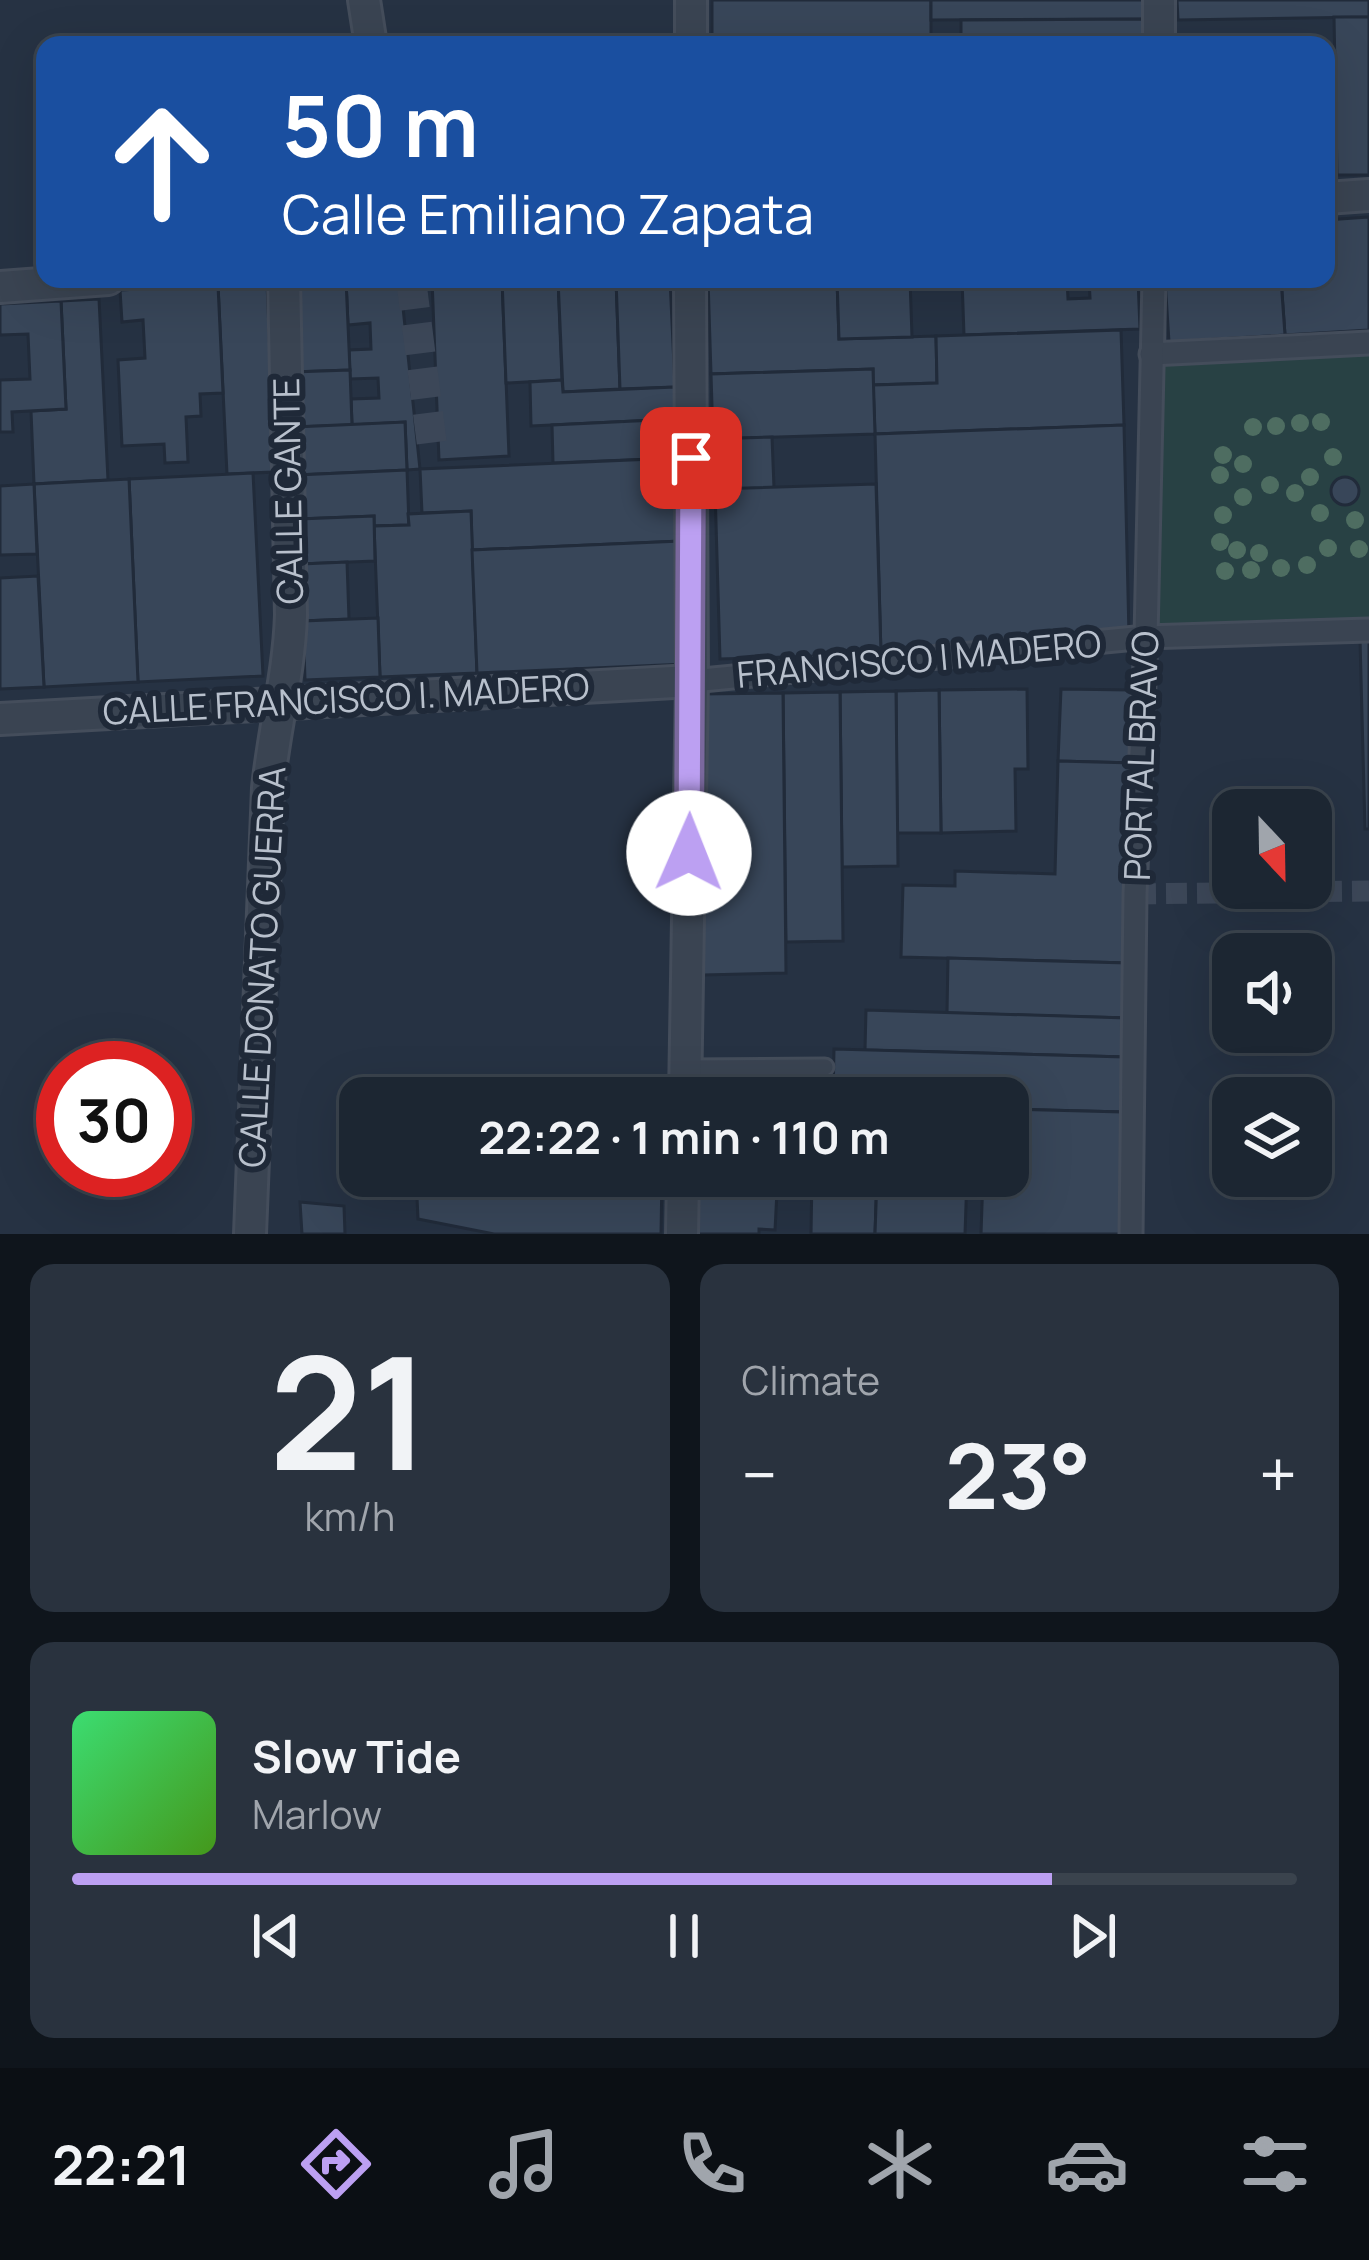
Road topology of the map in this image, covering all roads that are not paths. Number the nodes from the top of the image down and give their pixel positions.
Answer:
1 (364, 0) edge
2 (692, 0) edge
3 (1159, 0) edge
4 (370, 36) edge
5 (691, 36) edge
6 (1159, 36) edge
7 (1369, 195) edge
8 (1335, 197) edge
9 (36, 284) edge
10 (0, 287) edge
11 (284, 288) edge
12 (690, 288) edge
13 (1154, 288) edge
14 (1369, 343) edge
15 (1150, 354) junction
16 (1369, 630) edge
17 (1146, 637) junction
18 (692, 681) junction
19 (282, 702) junction
20 (0, 718) edge
21 (825, 1067) dead end
22 (685, 1077) edge
23 (738, 1077) edge
24 (683, 1197) edge
25 (250, 1234) edge
26 (682, 1234) edge
27 (1131, 1234) edge

1 - 4 street
2 - 5 street
3 - 6 street
7 - 8 street
9 - 10 street
11 - 19 street, CALLE GANTE
12 - 18 street
13 - 15 street, PORTAL BRAVO
14 - 15 street
15 - 17 street, PORTAL BRAVO
16 - 17 street, FRANCISCO I MADERO
17 - 18 street, FRANCISCO I MADERO
17 - 27 street, PORTAL BRAVO
18 - 19 street, CALLE FRANCISCO I. MADERO
18 - 22 street
19 - 20 street, CALLE FRANCISCO I. MADERO
19 - 25 street, CALLE DONATO GUERRA
21 - 23 lane
24 - 26 street

